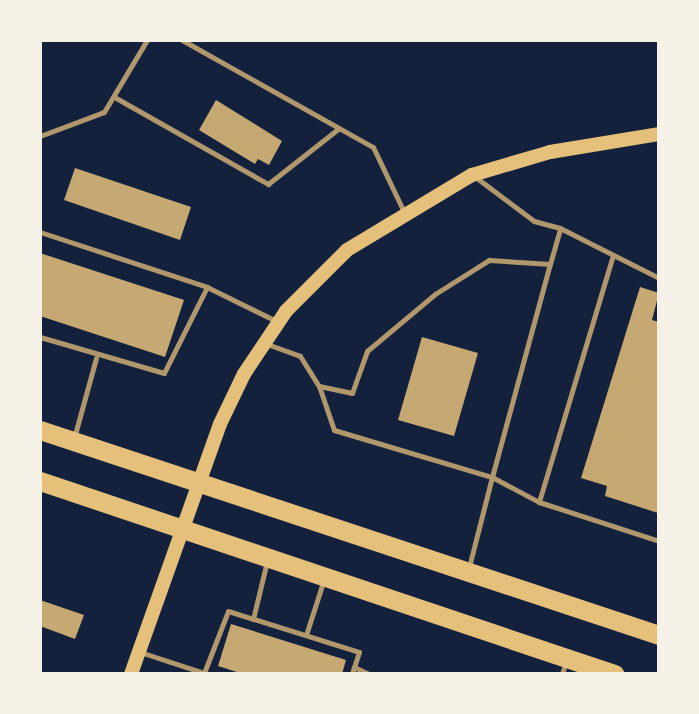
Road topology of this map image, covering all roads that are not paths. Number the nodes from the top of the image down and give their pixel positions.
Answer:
1 (147, 40) edge
2 (183, 40) edge
3 (116, 99) junction
4 (338, 130) junction
5 (659, 134) edge
6 (40, 136) edge
7 (472, 174) junction
8 (404, 213) junction
9 (560, 228) junction
10 (40, 232) edge
11 (613, 255) junction
12 (550, 264) junction
13 (659, 278) edge
14 (207, 287) junction
15 (278, 322) junction
16 (40, 337) edge
17 (263, 342) junction
18 (96, 358) junction
19 (320, 386) junction
20 (40, 430) edge
21 (73, 442) junction
22 (492, 477) junction
23 (40, 481) edge
24 (200, 484) junction
25 (539, 502) junction
26 (184, 530) junction
27 (659, 541) edge
28 (268, 558) junction
29 (467, 572) junction
30 (324, 577) junction
31 (253, 619) junction
32 (306, 635) junction
33 (659, 635) edge
34 (140, 652) junction
35 (564, 666) edge
36 (353, 670) edge
37 (205, 673) edge
38 (131, 674) edge
39 (369, 674) edge
40 (614, 674) edge

1 - 3 lane
2 - 4 lane
3 - 4 lane
3 - 6 lane
4 - 8 lane
5 - 7 main road
7 - 8 main road
7 - 9 lane
8 - 15 main road
9 - 11 lane
9 - 12 lane
10 - 14 lane
11 - 13 lane
11 - 25 lane
12 - 19 lane
12 - 22 lane
14 - 15 lane
14 - 18 lane
15 - 17 main road
16 - 18 lane
17 - 19 lane
17 - 24 main road
18 - 21 lane
19 - 22 lane
20 - 21 highway
21 - 24 highway
22 - 25 lane
22 - 29 lane
23 - 26 highway
24 - 26 main road
24 - 29 highway
25 - 27 lane
26 - 28 highway
26 - 34 main road
28 - 30 highway
28 - 31 lane
29 - 33 highway
30 - 32 lane
30 - 35 highway
31 - 32 lane
31 - 37 lane
32 - 36 lane
34 - 37 lane
34 - 38 main road
35 - 40 highway
36 - 39 lane

